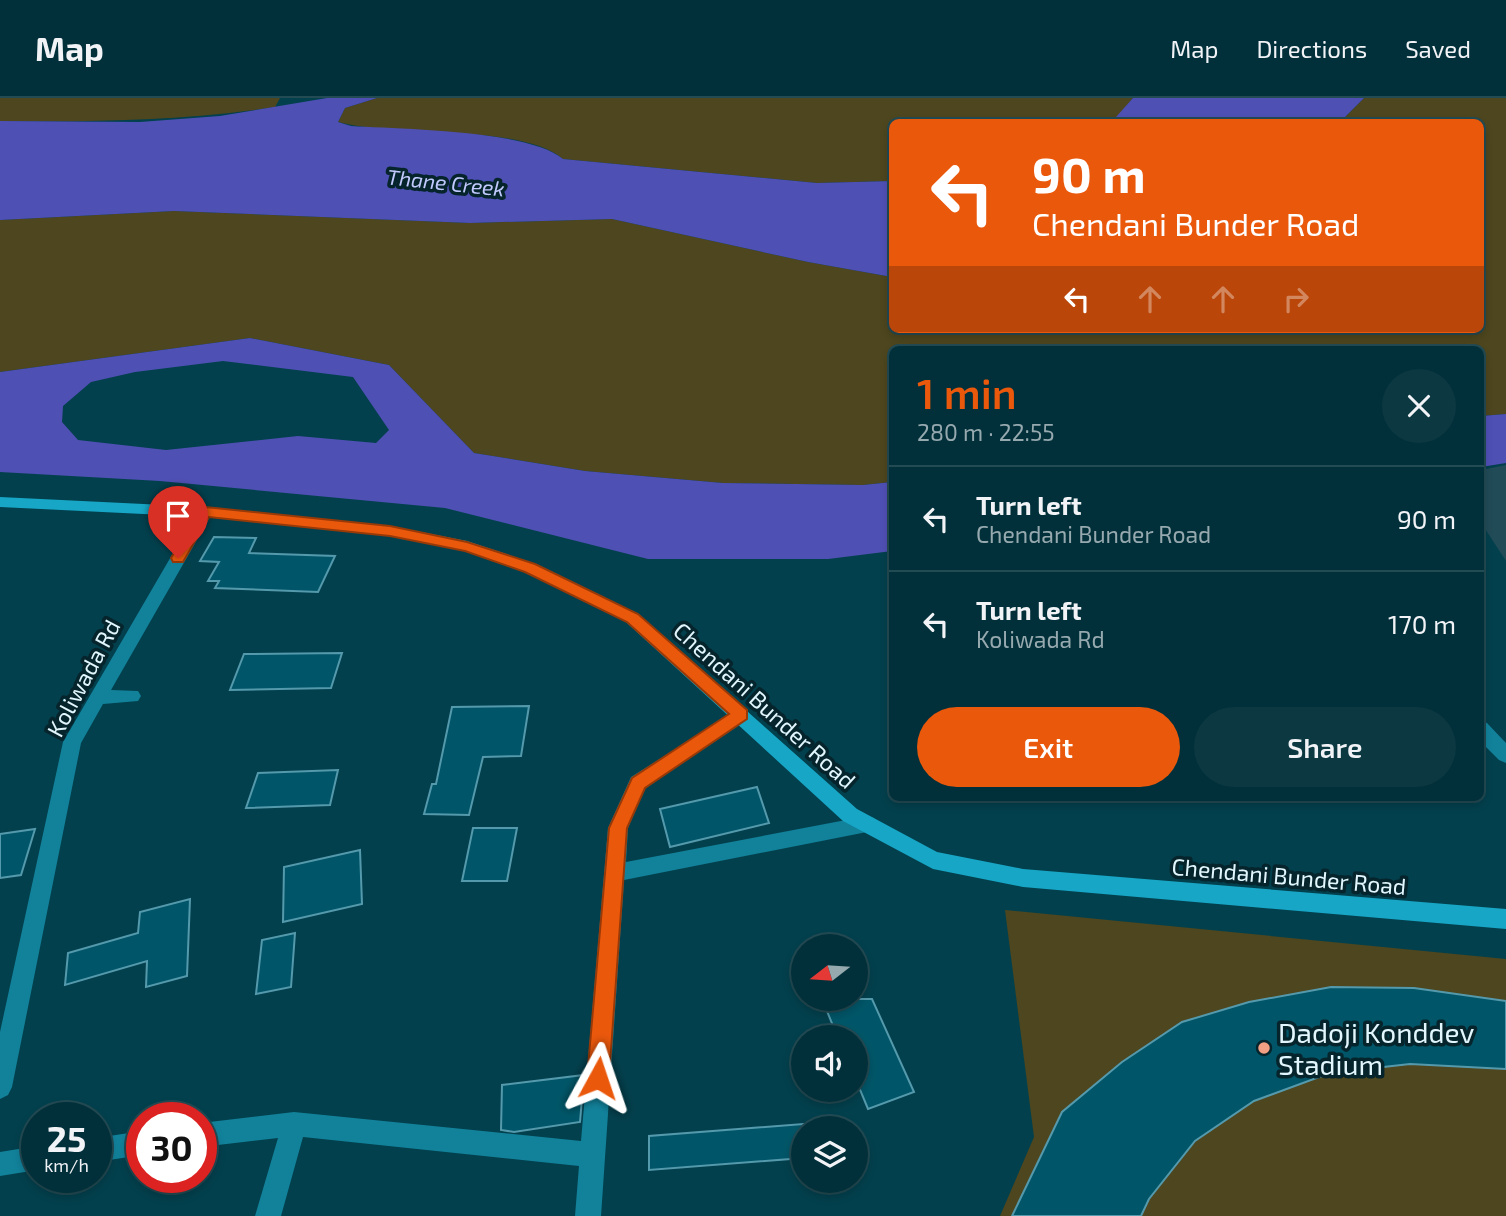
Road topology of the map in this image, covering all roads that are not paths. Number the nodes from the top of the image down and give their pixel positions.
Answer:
1 (0, 502) edge
2 (205, 512) junction
3 (132, 696) dead end
4 (96, 697) junction
5 (741, 715) junction
6 (1484, 733) edge
7 (1506, 755) edge
8 (867, 824) junction
9 (614, 873) junction
10 (1506, 919) edge
11 (0, 1087) edge
12 (294, 1124) junction
13 (217, 1133) edge
14 (592, 1155) junction
15 (21, 1161) edge
16 (0, 1164) edge
17 (268, 1216) edge
18 (588, 1216) edge

1 - 2 main road, Chendani Bunder Road
2 - 4 street, Koliwada Rd
2 - 5 main road, Chendani Bunder Road
3 - 4 street
4 - 11 street, Koliwada Rd
5 - 8 main road, Chendani Bunder Road
5 - 9 street
6 - 7 street
8 - 9 street
8 - 10 main road, Chendani Bunder Road
9 - 14 street
12 - 13 street
12 - 14 street
12 - 17 street
14 - 18 street
15 - 16 street

